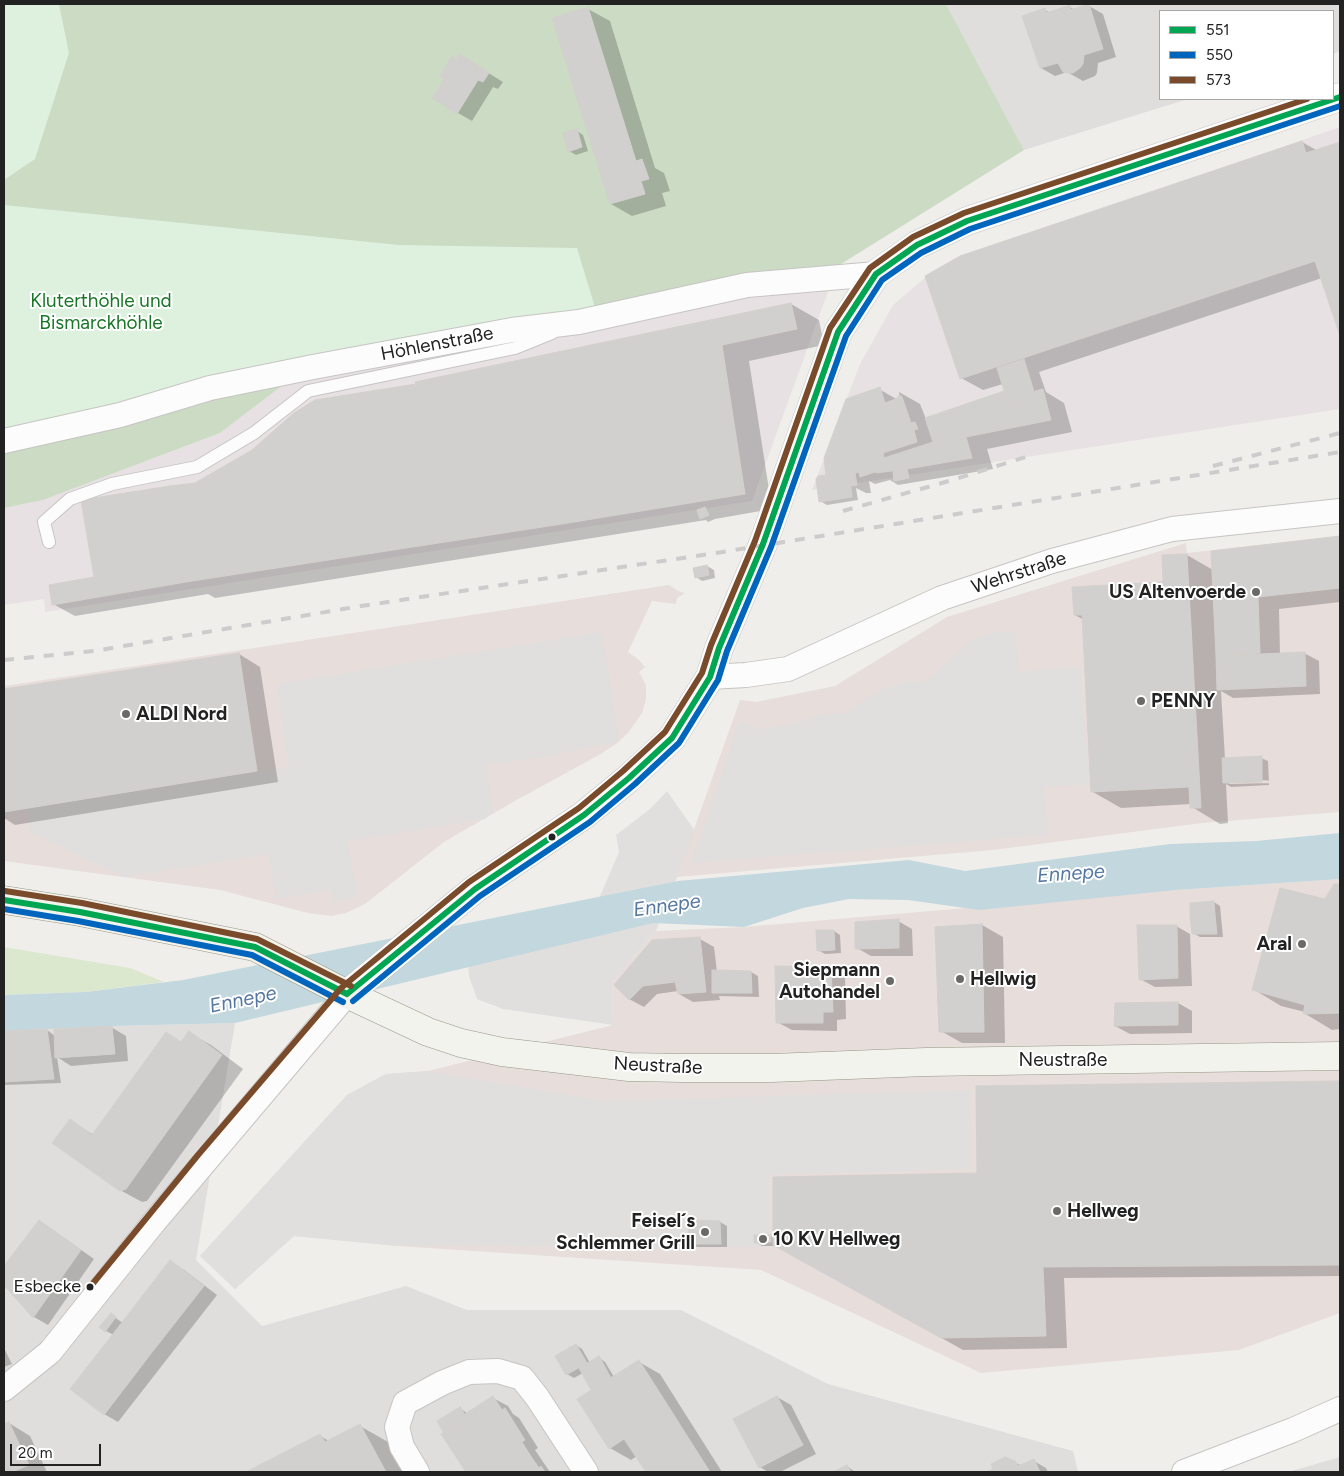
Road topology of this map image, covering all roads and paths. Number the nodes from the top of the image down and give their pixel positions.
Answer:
1 (1331, 100) edge
2 (876, 274) junction
3 (579, 322) junction
4 (4, 441) edge
5 (1340, 511) edge
6 (49, 542) dead end
7 (710, 677) junction
8 (4, 900) edge
9 (347, 994) junction
10 (1340, 1056) edge
11 (4, 1389) edge
12 (1340, 1409) edge
13 (416, 1472) edge
14 (586, 1472) edge
15 (1184, 1472) edge

1 - 2 street
2 - 3 street, Höhlenstraße
2 - 7 street
3 - 4 street, Höhlenstraße
3 - 6 lane
5 - 7 street, Wehrstraße
7 - 9 street
8 - 9 main road, Neustraße
9 - 10 main road, Neustraße
9 - 11 street
12 - 15 street
13 - 14 street

